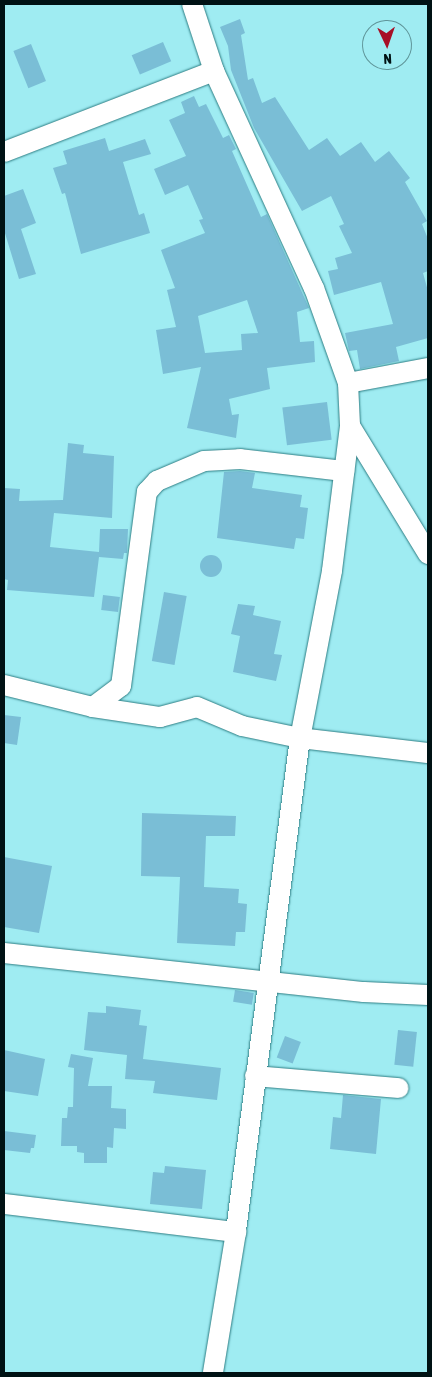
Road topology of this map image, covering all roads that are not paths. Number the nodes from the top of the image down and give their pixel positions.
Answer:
1 (192, 4) edge
2 (214, 70) junction
3 (4, 152) edge
4 (428, 368) edge
5 (348, 383) junction
6 (350, 426) junction
7 (344, 471) junction
8 (428, 554) edge
9 (4, 685) edge
10 (93, 707) junction
11 (300, 738) junction
12 (428, 754) edge
13 (4, 953) edge
14 (268, 982) junction
15 (428, 996) edge
16 (255, 1076) junction
17 (398, 1088) dead end
18 (4, 1204) edge
19 (236, 1232) junction
20 (213, 1373) edge

1 - 2 street
2 - 3 street
2 - 5 street
4 - 5 street
5 - 6 street
6 - 7 street
6 - 8 street
7 - 10 street
7 - 11 street
9 - 10 street
10 - 11 street
11 - 12 street
11 - 14 street
13 - 14 street
14 - 15 street
14 - 16 street
16 - 17 street
16 - 19 street
18 - 19 street
19 - 20 street

